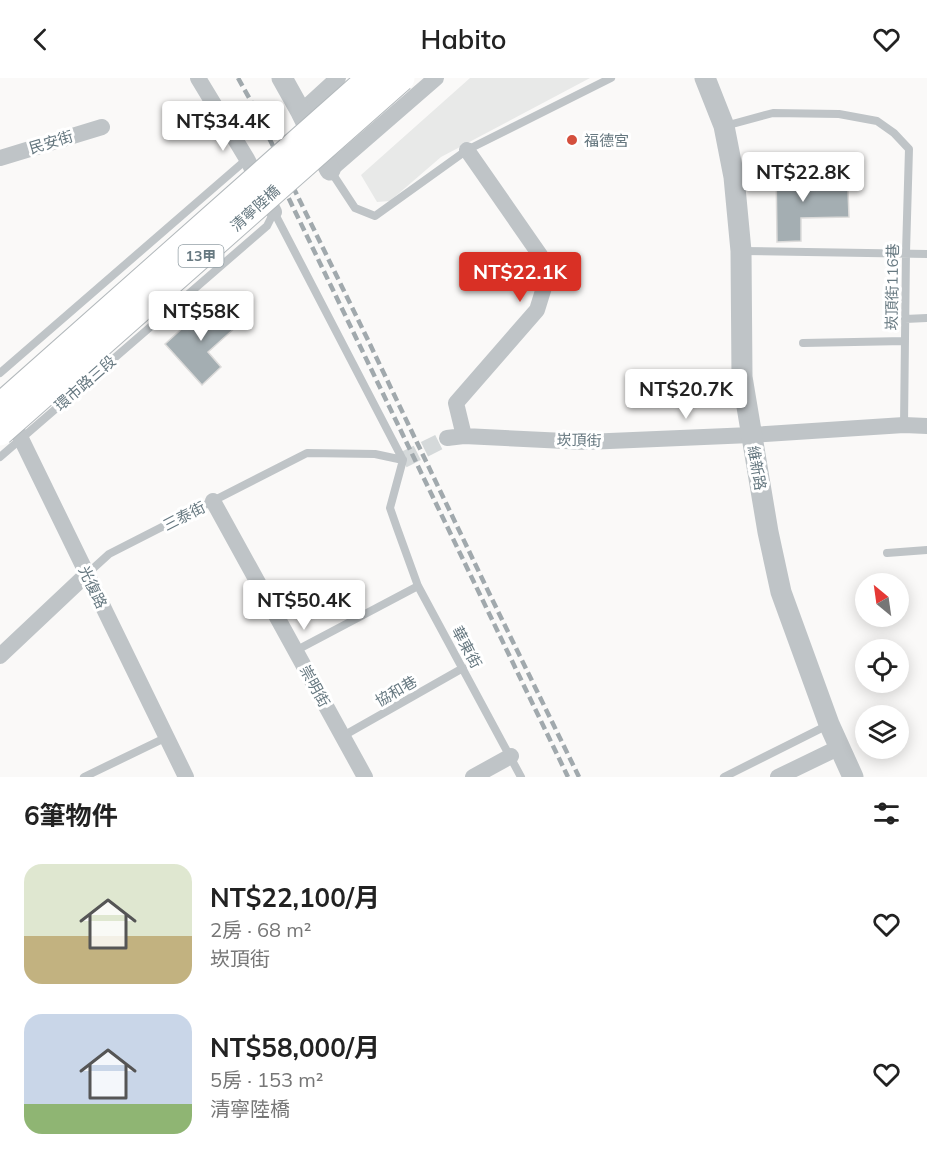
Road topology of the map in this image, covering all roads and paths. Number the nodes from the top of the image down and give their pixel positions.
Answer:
1 (198, 78) edge
2 (282, 78) edge
3 (338, 78) edge
4 (371, 78) edge
5 (401, 78) edge
6 (436, 78) edge
7 (611, 78) edge
8 (705, 78) edge
9 (301, 112) junction
10 (724, 126) junction
11 (102, 127) dead end
12 (467, 150) junction
13 (0, 158) edge
14 (243, 163) junction
15 (330, 170) junction
16 (271, 219) junction
17 (741, 251) junction
18 (906, 252) junction
19 (927, 254) edge
20 (927, 318) edge
21 (905, 319) junction
22 (905, 340) junction
23 (803, 343) dead end
24 (0, 373) edge
25 (0, 396) edge
26 (0, 407) edge
27 (904, 425) junction
28 (927, 426) edge
29 (464, 435) junction
30 (751, 435) junction
31 (10, 436) edge
32 (447, 438) tunnel mouth
33 (0, 458) edge
34 (403, 460) junction
35 (213, 501) junction
36 (927, 550) edge
37 (887, 553) dead end
38 (87, 574) junction
39 (418, 585) junction
40 (295, 651) junction
41 (0, 656) edge
42 (463, 668) junction
43 (829, 724) junction
44 (343, 736) junction
45 (167, 737) junction
46 (838, 748) junction
47 (511, 756) junction
48 (84, 777) edge
49 (186, 777) edge
50 (365, 777) edge
51 (473, 777) edge
52 (521, 777) edge
53 (724, 777) edge
54 (778, 777) edge
55 (852, 777) edge

1 - 14 street
2 - 9 street
3 - 9 street
4 - 26 main road, 清寧陸橋 / 13甲, bridge
5 - 31 main road, 清寧陸橋 / 13甲, bridge
6 - 15 street
7 - 12 lane
8 - 10 street, 維新路
9 - 15 street
10 - 17 street, 維新路
10 - 18 lane, 崁頂街116巷
11 - 13 street, 民安街
12 - 15 lane
12 - 29 street
14 - 16 street
14 - 24 lane
16 - 31 lane, 環市路三段
16 - 34 lane
17 - 18 lane
17 - 30 street, 維新路
18 - 19 lane
18 - 21 lane, 崁頂街116巷
20 - 21 lane
21 - 22 lane, 崁頂街116巷
22 - 23 lane
22 - 27 lane, 崁頂街116巷
25 - 31 street, 光復路
27 - 28 street, 崁頂街
27 - 30 street, 崁頂街
29 - 30 street, 崁頂街
29 - 32 street, 崁頂街
30 - 43 street, 維新路
31 - 33 lane, 環市路三段
31 - 38 street, 光復路
34 - 35 lane, 三泰街
34 - 39 lane, 華東街
35 - 38 lane, 三泰街
35 - 40 street, 崇明街
36 - 37 lane
38 - 41 street, 三泰街
38 - 45 street, 光復路
39 - 40 lane
39 - 42 lane, 華東街
40 - 44 street, 崇明街
42 - 44 lane, 協和巷
42 - 47 lane, 華東街
43 - 46 street, 維新路
43 - 53 lane
44 - 50 street, 崇明街
45 - 48 lane
45 - 49 street, 光復路
46 - 54 street
46 - 55 street, 維新路
47 - 51 street
47 - 52 lane, 華東街

